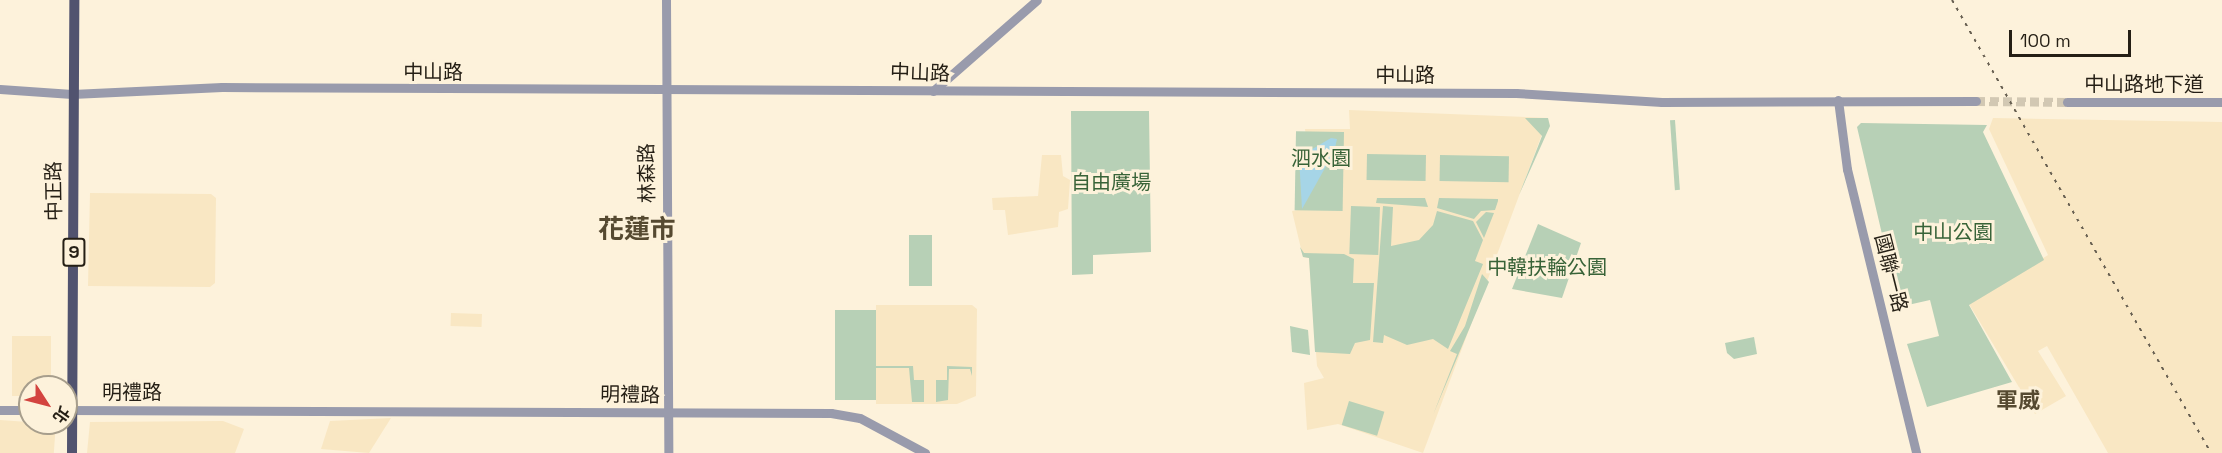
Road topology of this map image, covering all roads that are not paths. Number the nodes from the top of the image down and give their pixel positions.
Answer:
1 (74, 0) edge
2 (666, 0) edge
3 (1037, 0) edge
4 (0, 89) edge
5 (665, 89) junction
6 (933, 91) junction
7 (72, 94) junction
8 (1838, 100) junction
9 (1976, 101) tunnel mouth
10 (2067, 102) tunnel mouth
11 (2222, 102) edge
12 (69, 375) edge
13 (0, 410) edge
14 (18, 410) edge
15 (78, 410) edge
16 (667, 414) junction
17 (71, 435) edge
18 (72, 453) edge
19 (668, 453) edge
20 (925, 453) edge
21 (1916, 453) edge

1 - 7 main road, 中正路 / 9
2 - 5 street, 林森路
3 - 6 street
4 - 7 street, 中山路
5 - 6 street, 中山路
5 - 7 street, 中山路
5 - 16 street, 林森路
6 - 8 street, 中山路
7 - 12 main road, 中正路 / 9
8 - 9 street
8 - 21 street, 國聯一路
10 - 11 street, 中山路地下道
13 - 14 street
15 - 16 street, 明禮路
16 - 19 street, 林森路
16 - 20 street, 明禮路
17 - 18 main road, 中正路 / 9

